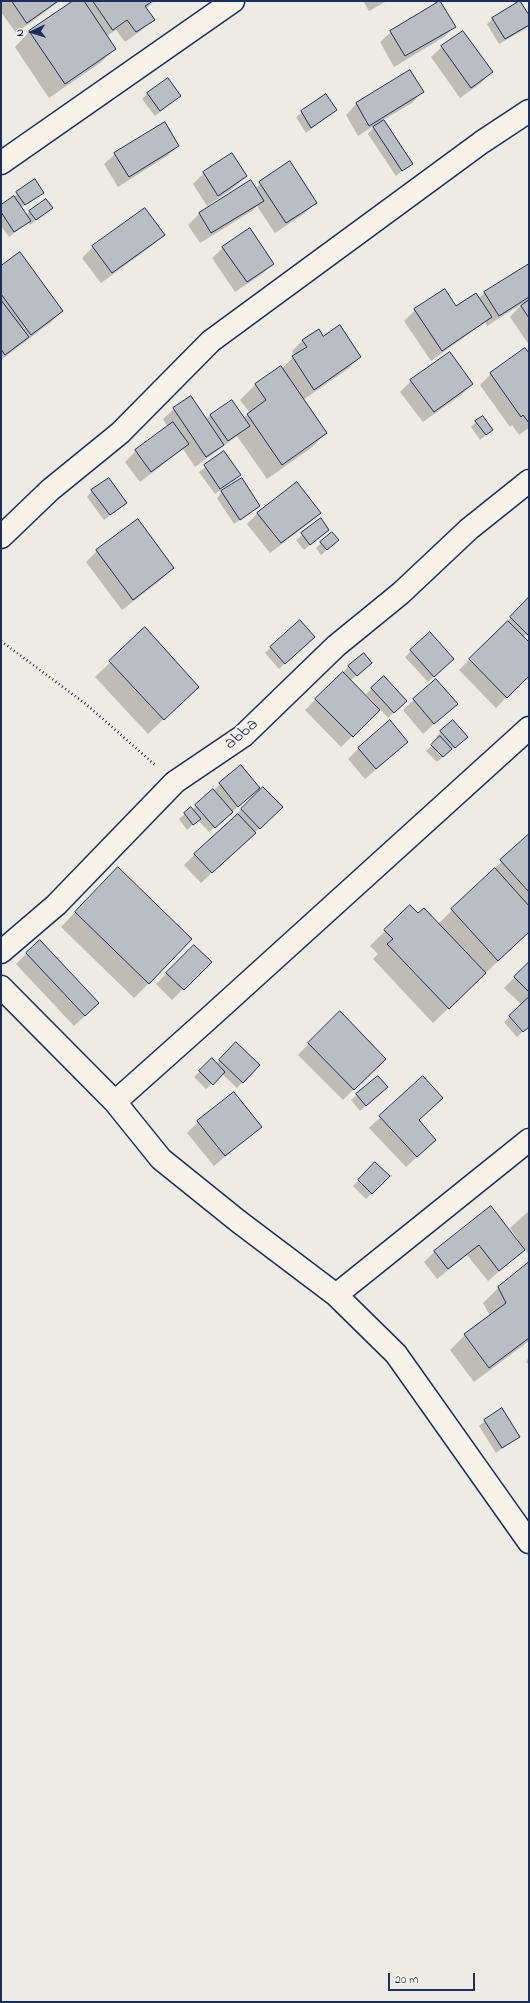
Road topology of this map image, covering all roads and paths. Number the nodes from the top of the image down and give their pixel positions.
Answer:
1 (233, 1) edge
2 (529, 111) edge
3 (1, 163) edge
4 (529, 481) edge
5 (1, 537) edge
6 (1, 642) edge
7 (529, 728) edge
8 (175, 782) junction
9 (1, 952) edge
10 (1, 986) edge
11 (115, 1102) junction
12 (529, 1140) edge
13 (336, 1295) junction
14 (529, 1542) edge

1 - 3 street
2 - 5 street
4 - 8 street, abba
6 - 8 path
7 - 11 street
8 - 9 street, abba
10 - 11 street
11 - 13 street
12 - 13 street
13 - 14 street

